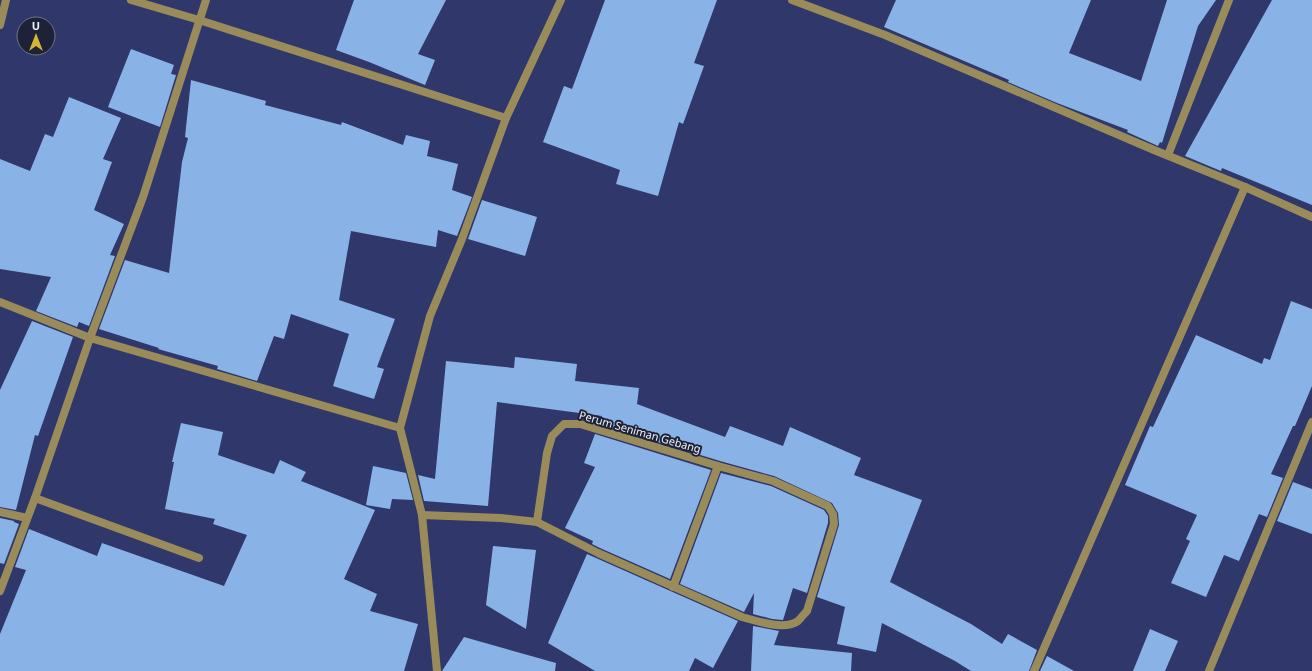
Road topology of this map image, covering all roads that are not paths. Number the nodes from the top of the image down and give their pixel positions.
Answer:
1 (6, 0) edge
2 (131, 0) edge
3 (206, 0) edge
4 (561, 0) edge
5 (792, 0) edge
6 (1230, 0) edge
7 (199, 20) junction
8 (0, 25) edge
9 (506, 118) junction
10 (1168, 155) junction
11 (1245, 187) junction
12 (1312, 217) edge
13 (0, 302) edge
14 (90, 338) junction
15 (1312, 422) edge
16 (400, 428) junction
17 (718, 466) junction
18 (35, 498) junction
19 (0, 512) edge
20 (422, 515) junction
21 (28, 518) junction
22 (537, 522) junction
23 (199, 558) dead end
24 (673, 587) junction
25 (0, 591) edge
26 (437, 671) edge
27 (1034, 671) edge
28 (1209, 671) edge

1 - 8 street
2 - 7 street
3 - 7 street
4 - 9 street
5 - 10 street
6 - 10 street
7 - 9 street
7 - 14 street
9 - 16 street
10 - 11 street
11 - 12 street
11 - 27 street
13 - 14 street
14 - 16 street
14 - 18 street
15 - 28 street
16 - 20 street
17 - 22 street, Perum Seniman Gebang
17 - 24 street
17 - 24 street, Perum Seniman Gebang
18 - 21 street
18 - 23 street
19 - 21 street
20 - 22 street, Perum Seniman Gebang
20 - 26 street
21 - 25 street
22 - 24 street, Perum Seniman Gebang

